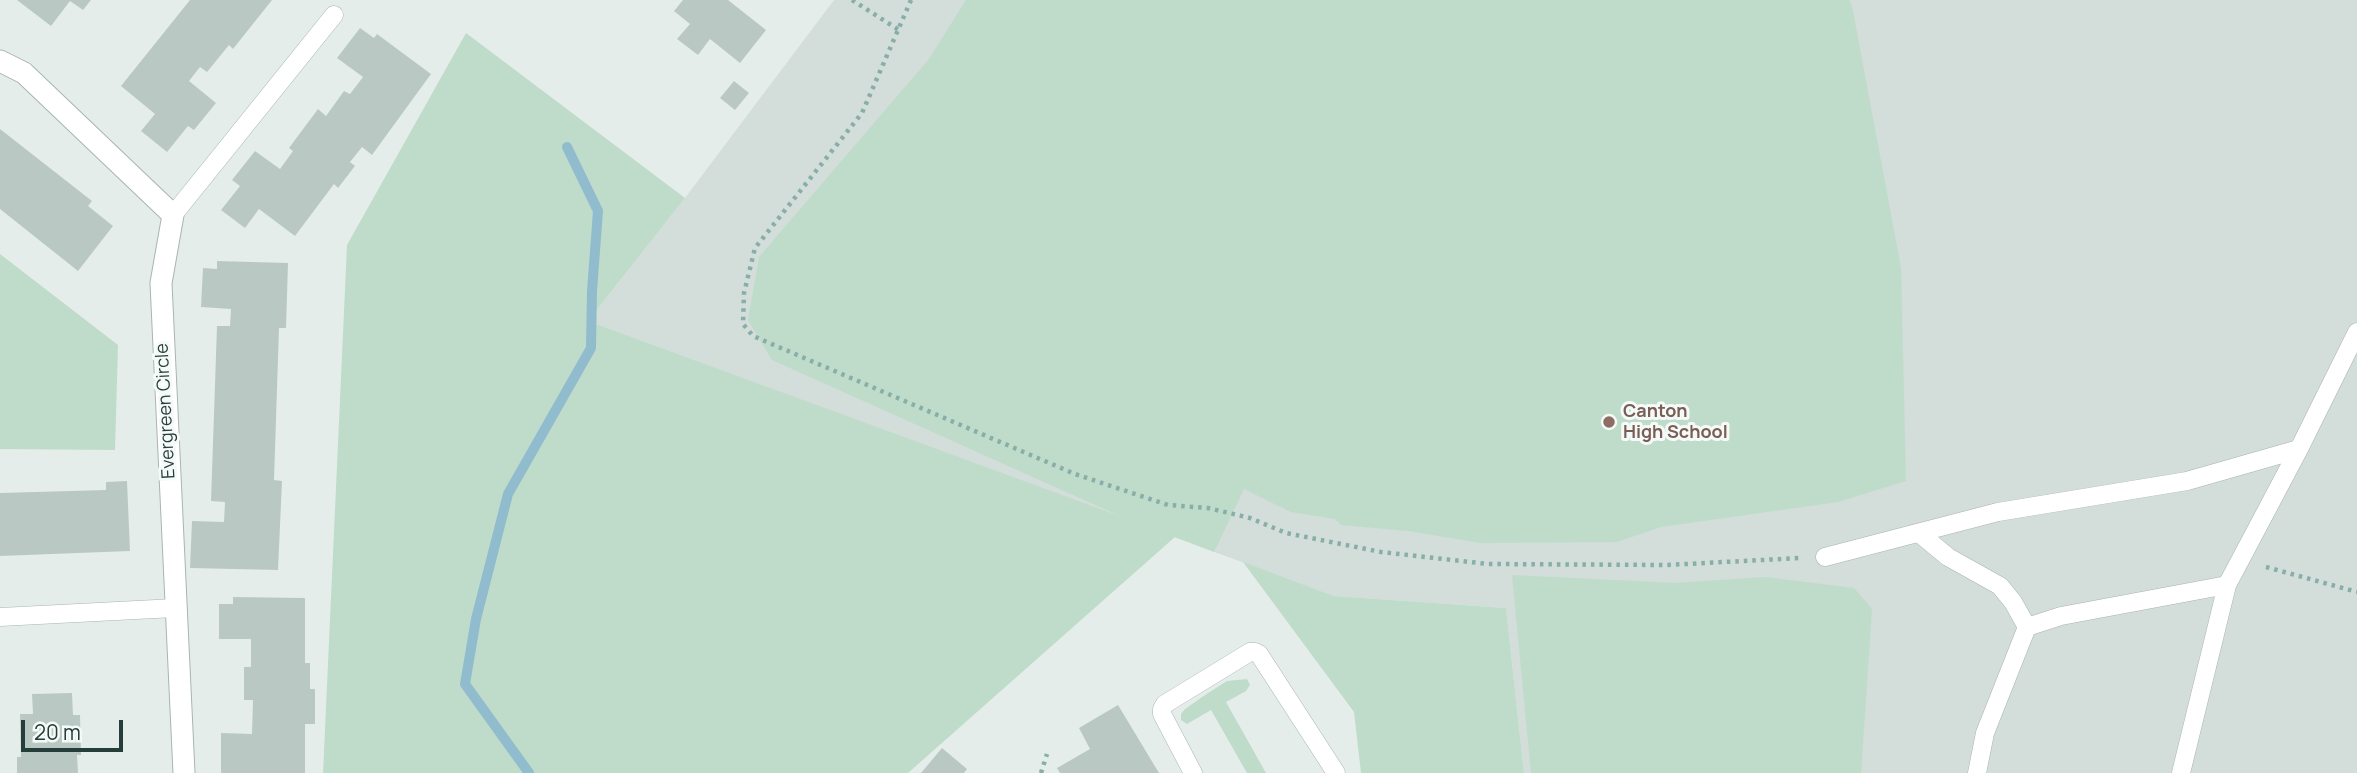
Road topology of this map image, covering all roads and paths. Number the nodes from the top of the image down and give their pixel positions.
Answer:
1 (852, 0) edge
2 (911, 0) edge
3 (334, 15) dead end
4 (899, 30) junction
5 (0, 61) edge
6 (173, 215) junction
7 (2357, 332) edge
8 (2299, 449) junction
9 (1919, 533) junction
10 (1825, 557) joint
11 (2241, 560) junction
12 (2227, 585) junction
13 (2357, 592) edge
14 (175, 608) junction
15 (0, 617) edge
16 (2027, 627) junction
17 (1047, 754) dead end
18 (184, 773) edge
19 (1041, 773) edge
20 (1193, 773) edge
21 (1336, 773) edge
22 (1977, 773) edge
23 (2181, 773) edge

1 - 4 path
2 - 4 path
3 - 6 lane, Evergreen Circle
4 - 10 path
5 - 6 street
6 - 14 street, Evergreen Circle
7 - 8 lane
8 - 9 lane
8 - 11 lane
9 - 10 lane
9 - 16 lane
11 - 12 lane
11 - 13 path
12 - 16 lane
12 - 23 lane
14 - 15 lane
14 - 18 street, Evergreen Circle
16 - 22 lane
17 - 19 path
20 - 21 lane

